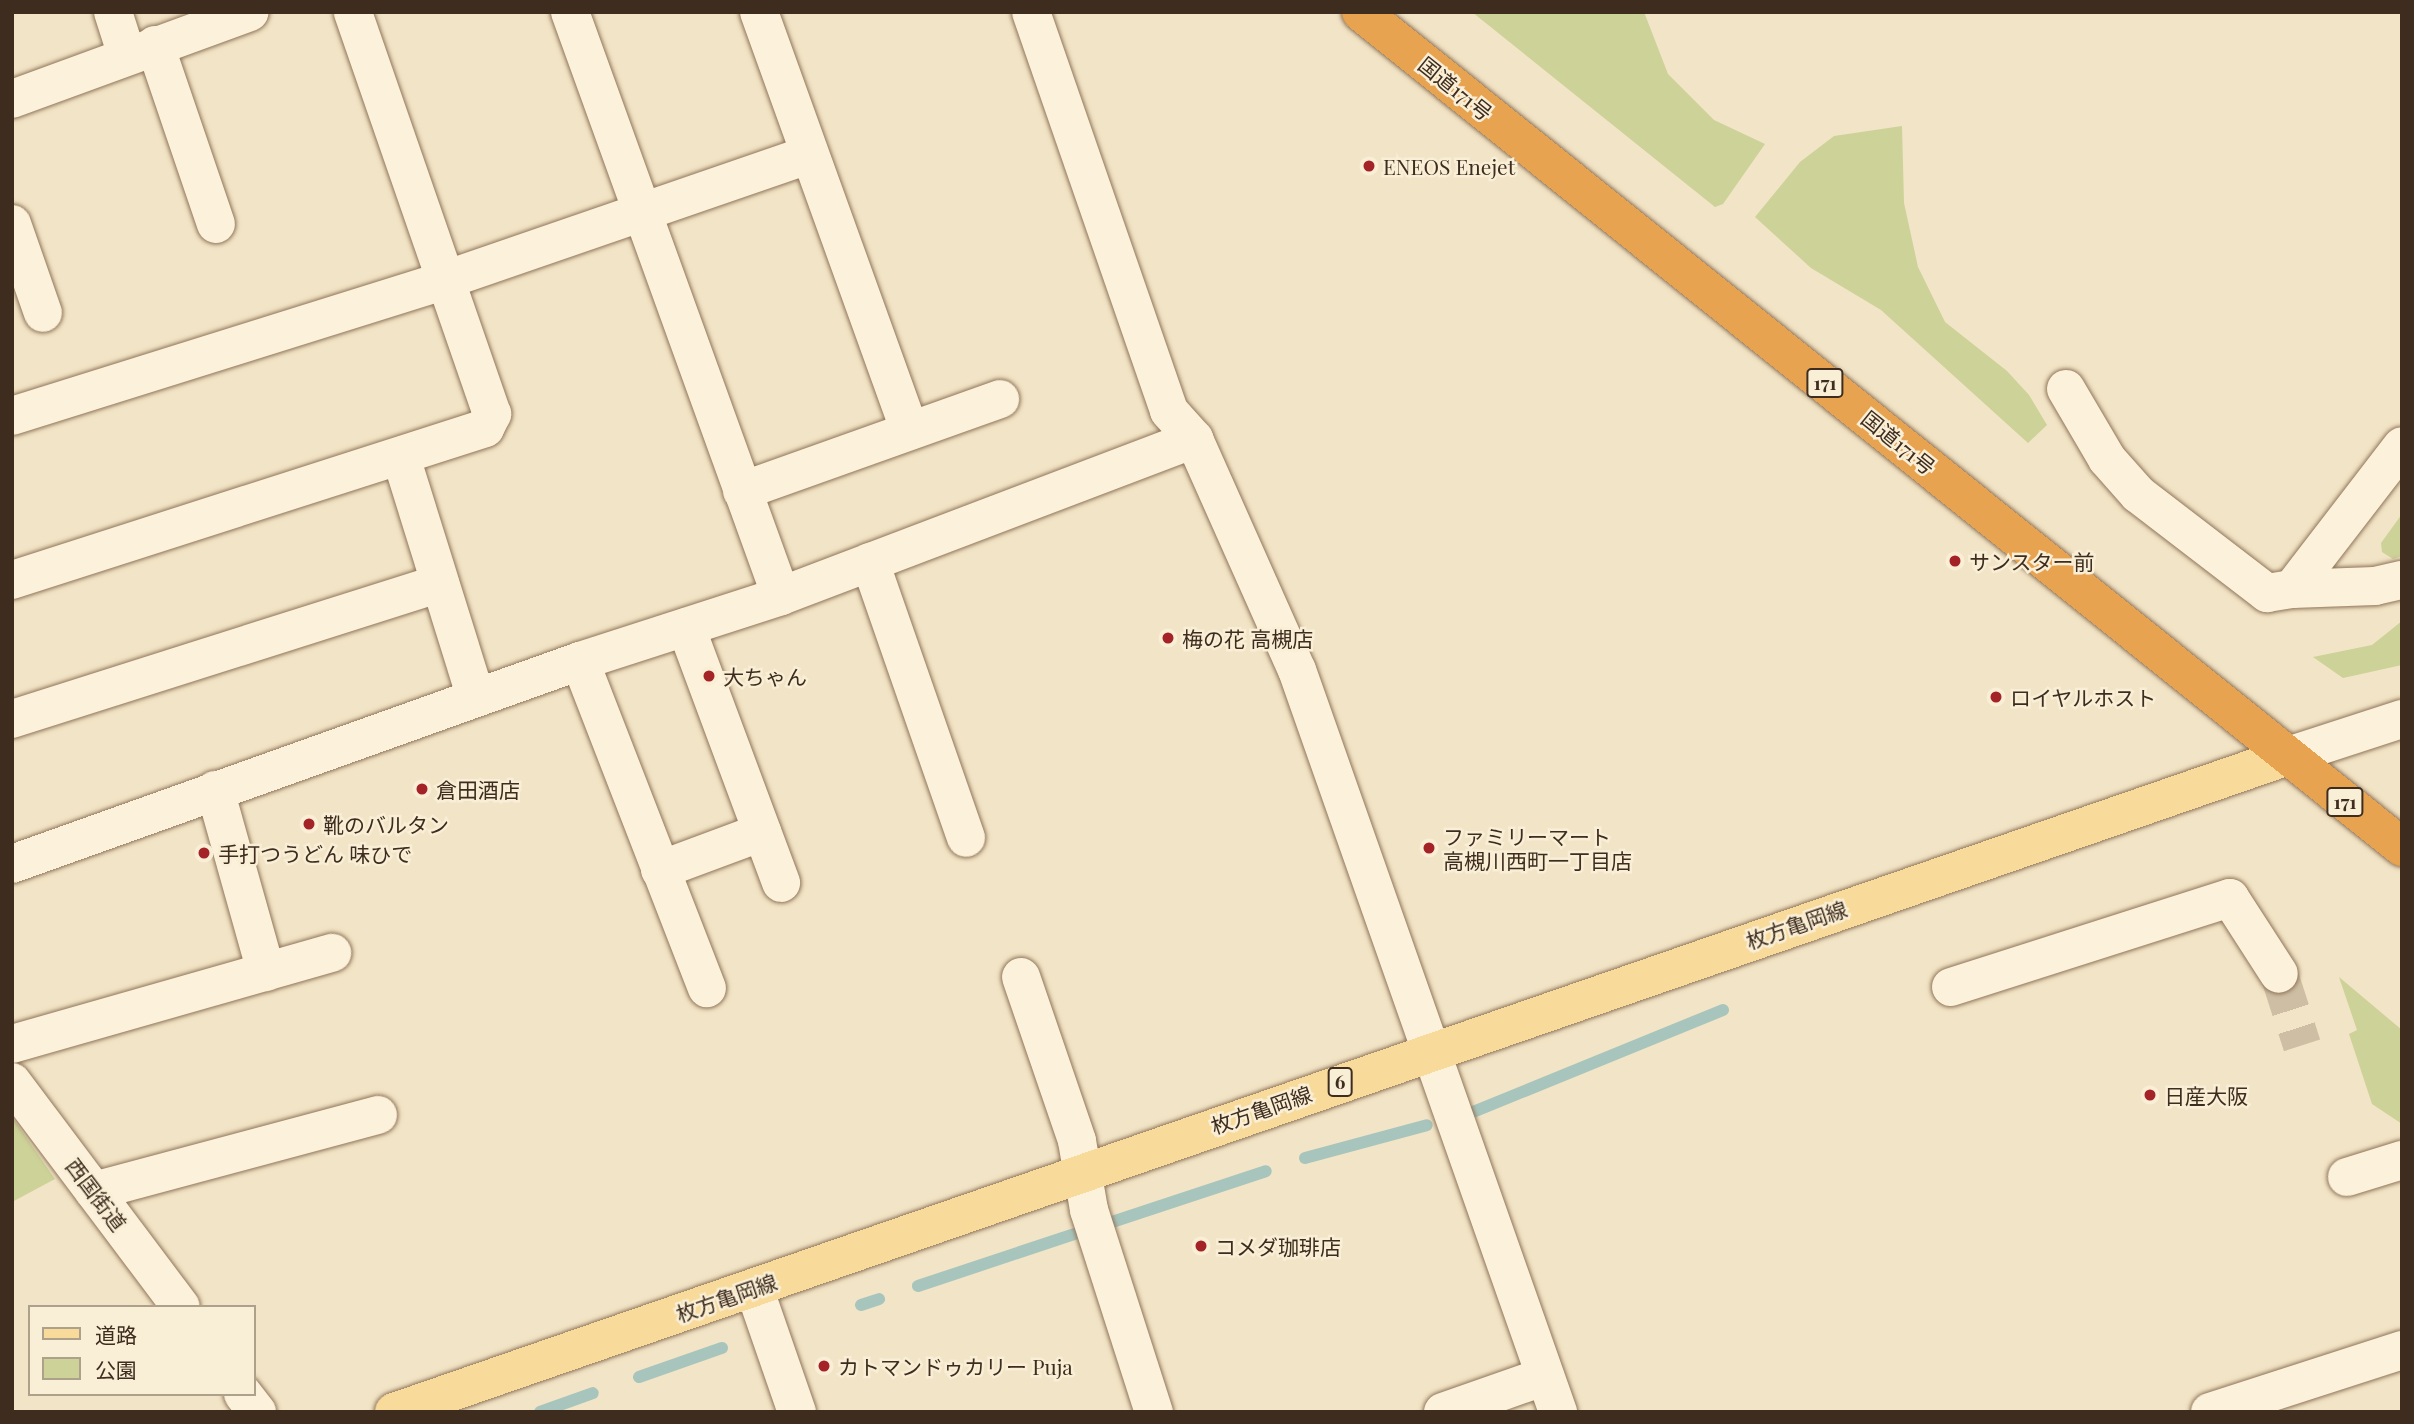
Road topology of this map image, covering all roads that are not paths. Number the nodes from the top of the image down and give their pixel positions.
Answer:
1 (113, 12) edge
2 (250, 12) edge
3 (353, 12) edge
4 (570, 12) edge
5 (759, 12) edge
6 (1031, 12) edge
7 (1361, 12) edge
8 (141, 50) junction
9 (12, 99) edge
10 (808, 155) junction
11 (642, 212) junction
12 (12, 224) edge
13 (216, 224) dead end
14 (444, 280) junction
15 (43, 313) dead end
16 (2066, 389) dead end
17 (1000, 400) dead end
18 (12, 416) edge
19 (910, 431) junction
20 (1194, 439) junction
21 (2402, 446) edge
22 (401, 457) junction
23 (742, 491) junction
24 (870, 562) junction
25 (12, 580) edge
26 (2402, 580) edge
27 (440, 583) junction
28 (2292, 589) junction
29 (781, 596) junction
30 (686, 627) junction
31 (580, 661) junction
32 (476, 698) junction
33 (12, 719) edge
34 (2402, 719) edge
35 (2288, 756) junction
36 (215, 790) junction
37 (762, 832) junction
38 (966, 838) dead end
39 (2402, 847) edge
40 (12, 864) edge
41 (660, 870) junction
42 (781, 883) dead end
43 (332, 953) dead end
44 (266, 972) junction
45 (2279, 974) tunnel mouth
46 (1021, 977) dead end
47 (1951, 987) dead end
48 (707, 988) dead end
49 (12, 1044) edge
50 (1428, 1051) junction
51 (12, 1082) edge
52 (378, 1115) dead end
53 (2402, 1160) edge
54 (1083, 1171) junction
55 (2347, 1177) dead end
56 (94, 1191) junction
57 (754, 1288) junction
58 (180, 1305) edge
59 (2402, 1350) edge
60 (1544, 1377) junction
61 (245, 1396) edge
62 (257, 1412) edge
63 (394, 1412) edge
64 (797, 1412) edge
65 (1154, 1412) edge
66 (1443, 1412) edge
67 (1558, 1412) edge
68 (2210, 1412) edge

1 - 8 street
2 - 8 street
3 - 14 street
4 - 11 street
5 - 10 street
6 - 20 street
7 - 35 highway, 国道171号 / 171
8 - 9 street
8 - 13 street
10 - 11 street
10 - 19 street
11 - 14 street
11 - 23 street
12 - 15 street
14 - 18 street
14 - 22 street
16 - 28 street
17 - 19 street
19 - 23 street
20 - 24 street
20 - 50 street
21 - 28 street
22 - 25 street
22 - 27 street
23 - 29 street
24 - 29 street
24 - 38 street
26 - 28 street
27 - 32 street
27 - 33 street
29 - 30 street
30 - 31 street
30 - 37 street
31 - 32 street
31 - 41 street
32 - 36 street
34 - 35 street
35 - 39 highway, 国道171号 / 171
35 - 50 main road, 枚方亀岡線 / 6
36 - 40 street
36 - 44 street
37 - 41 street
37 - 42 street
41 - 48 street
43 - 44 street
44 - 49 street
45 - 47 street
46 - 54 street
50 - 54 main road, 枚方亀岡線 / 6
50 - 60 street
51 - 56 street, 西国街道
52 - 56 street
53 - 55 street
54 - 57 main road, 枚方亀岡線 / 6
54 - 65 street
56 - 58 street, 西国街道
57 - 63 main road, 枚方亀岡線 / 6
57 - 64 street
59 - 68 street
60 - 66 street
60 - 67 street
61 - 62 street

